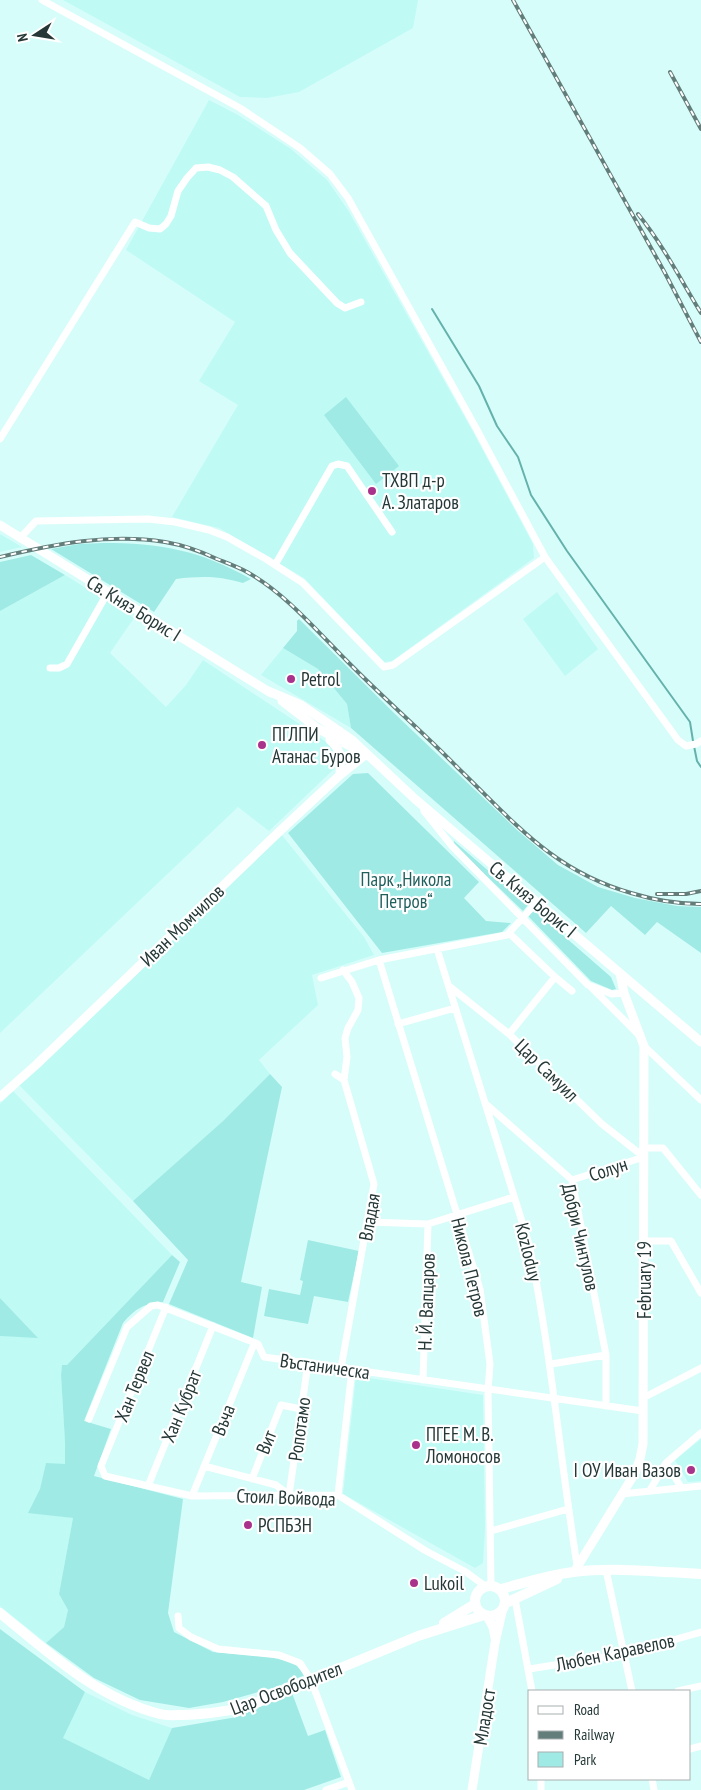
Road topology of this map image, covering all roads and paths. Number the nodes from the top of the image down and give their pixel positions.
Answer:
1 (42, 0) edge
2 (361, 302) dead end
3 (0, 439) edge
4 (0, 525) edge
5 (392, 532) dead end
6 (20, 538) junction
7 (545, 557) junction
8 (275, 565) junction
9 (108, 592) junction
10 (50, 668) dead end
11 (268, 691) junction
12 (317, 728) junction
13 (701, 741) edge
14 (365, 754) junction
15 (340, 775) junction
16 (415, 799) junction
17 (538, 902) junction
18 (522, 918) junction
19 (509, 933) junction
20 (437, 949) junction
21 (379, 960) junction
22 (343, 970) junction
23 (620, 973) junction
24 (555, 977) junction
25 (322, 978) dead end
26 (448, 985) junction
27 (588, 985) junction
28 (572, 991) dead end
29 (624, 993) junction
30 (455, 1008) junction
31 (398, 1024) junction
32 (509, 1034) junction
33 (639, 1035) junction
34 (701, 1042) edge
35 (644, 1046) junction
36 (335, 1074) dead end
37 (344, 1080) junction
38 (0, 1097) edge
39 (701, 1100) edge
40 (486, 1104) junction
41 (643, 1153) junction
42 (572, 1180) junction
43 (701, 1195) edge
44 (514, 1196) junction
45 (457, 1215) junction
46 (368, 1222) junction
47 (428, 1224) junction
48 (644, 1241) junction
49 (701, 1293) edge
50 (166, 1306) junction
51 (213, 1326) junction
52 (254, 1344) junction
53 (606, 1355) junction
54 (308, 1363) junction
55 (551, 1364) junction
56 (341, 1368) junction
57 (701, 1368) edge
58 (352, 1369) junction
59 (423, 1380) junction
60 (488, 1390) junction
61 (643, 1398) junction
62 (555, 1399) junction
63 (606, 1406) junction
64 (301, 1408) junction
65 (644, 1411) junction
66 (89, 1419) dead end
67 (701, 1434) edge
68 (666, 1463) junction
69 (101, 1466) joint
70 (204, 1466) junction
71 (252, 1479) junction
72 (148, 1486) junction
73 (701, 1486) edge
74 (681, 1487) junction
75 (650, 1490) junction
76 (620, 1494) junction
77 (289, 1495) junction
78 (338, 1495) junction
79 (192, 1496) junction
80 (568, 1509) junction
81 (491, 1531) junction
82 (575, 1569) junction
83 (606, 1570) junction
84 (701, 1574) edge
85 (492, 1587) junction
86 (475, 1604) junction
87 (507, 1605) junction
88 (0, 1613) edge
89 (178, 1616) dead end
90 (486, 1616) junction
91 (701, 1632) edge
92 (418, 1636) junction
93 (495, 1643) junction
94 (624, 1654) junction
95 (529, 1669) junction
96 (310, 1680) junction
97 (701, 1686) edge
98 (532, 1690) edge
99 (632, 1690) edge
100 (683, 1690) edge
101 (349, 1782) junction
102 (326, 1790) edge
103 (352, 1790) edge
104 (472, 1790) edge

1 - 7 street
2 - 3 street
4 - 6 street, Св. Княз Борис I
5 - 8 street
6 - 8 street
6 - 9 street, Св. Княз Борис I
7 - 8 street
7 - 13 street
9 - 10 street
9 - 11 street, Св. Княз Борис I
11 - 12 street, Св. Княз Борис I
11 - 14 street, Св. Княз Борис I
12 - 14 street, Св. Княз Борис I
12 - 15 street
14 - 15 street, Иван Момчилов
14 - 16 street, Св. Княз Борис I
15 - 38 street, Иван Момчилов
16 - 17 street, Св. Княз Борис I
16 - 18 street
17 - 18 street
17 - 23 street, Св. Княз Борис I
18 - 19 street
18 - 27 street
19 - 20 street
19 - 24 street
20 - 21 street
20 - 26 street, Kozloduy
21 - 22 street
21 - 31 street, Никола Петров
22 - 25 street
22 - 37 street
23 - 29 street, February 19
23 - 34 street, Св. Княз Борис I
24 - 28 street
24 - 32 street
26 - 30 street, Kozloduy
26 - 32 street, Цар Самуил
27 - 29 street
27 - 33 street
29 - 33 street, February 19
30 - 31 street
30 - 40 street, Kozloduy
31 - 45 street, Никола Петров
32 - 41 street, Цар Самуил
33 - 35 street, February 19
35 - 39 street
35 - 41 street, February 19
36 - 37 street
37 - 46 street, Владая
40 - 42 street, Добри Чинтулов
40 - 44 street, Kozloduy
41 - 42 street, Солун
41 - 43 street, Цар Самуил
41 - 48 street, February 19
42 - 53 street, Добри Чинтулов
44 - 45 street
44 - 55 street, Kozloduy
45 - 47 street
45 - 60 street, Никола Петров
46 - 47 street
46 - 56 street, Владая
47 - 59 street, Н. Й. Вапцаров
48 - 49 street
48 - 61 street, February 19
50 - 51 street, Въстаническа
50 - 66 street
50 - 69 street, Хан Тервел
51 - 52 street, Въстаническа
51 - 72 street, Хан Кубрат
52 - 54 street, Въстаническа
52 - 70 street, Въча
53 - 55 street
53 - 63 street, Добри Чинтулов
54 - 56 street, Въстаническа
54 - 64 street, Ропотамо
55 - 62 street, Kozloduy
56 - 58 street, Въстаническа
57 - 61 street
58 - 59 street, Въстаническа
58 - 78 street
59 - 60 street, Въстаническа
60 - 62 street, Въстаническа
60 - 81 street, Никола Петров
61 - 65 street, February 19
62 - 63 street, Въстаническа
62 - 80 street, Kozloduy
63 - 65 street, Въстаническа
64 - 71 street, Вит
64 - 77 street, Ропотамо
65 - 76 street, February 19
67 - 68 street
68 - 74 street
68 - 75 street
69 - 72 street, Стоил Войвода
70 - 71 street
70 - 79 street, Въча
71 - 77 street
72 - 79 street, Стоил Войвода
73 - 74 street
74 - 75 street
75 - 76 street
76 - 82 street, February 19
77 - 78 street, Стоил Войвода
77 - 79 street, Стоил Войвода
78 - 85 street, Стоил Войвода
80 - 81 street
80 - 82 street, Kozloduy
81 - 85 street, Никола Петров
82 - 83 main road
82 - 85 main road
82 - 87 main road
83 - 84 main road
83 - 94 street
85 - 86 main road
85 - 87 main road
86 - 90 main road
86 - 92 main road, Цар Освободител
87 - 90 main road
87 - 93 street, Младост
87 - 95 street
88 - 96 main road, Цар Освободител
89 - 96 street
90 - 92 main road, Цар Освободител
90 - 93 street, Младост
91 - 94 street, Любен Каравелов
92 - 96 main road, Цар Освободител
93 - 104 street, Младост
94 - 95 street, Любен Каравелов
94 - 99 street
95 - 98 street
96 - 101 street
97 - 100 street
101 - 102 street
101 - 103 street

